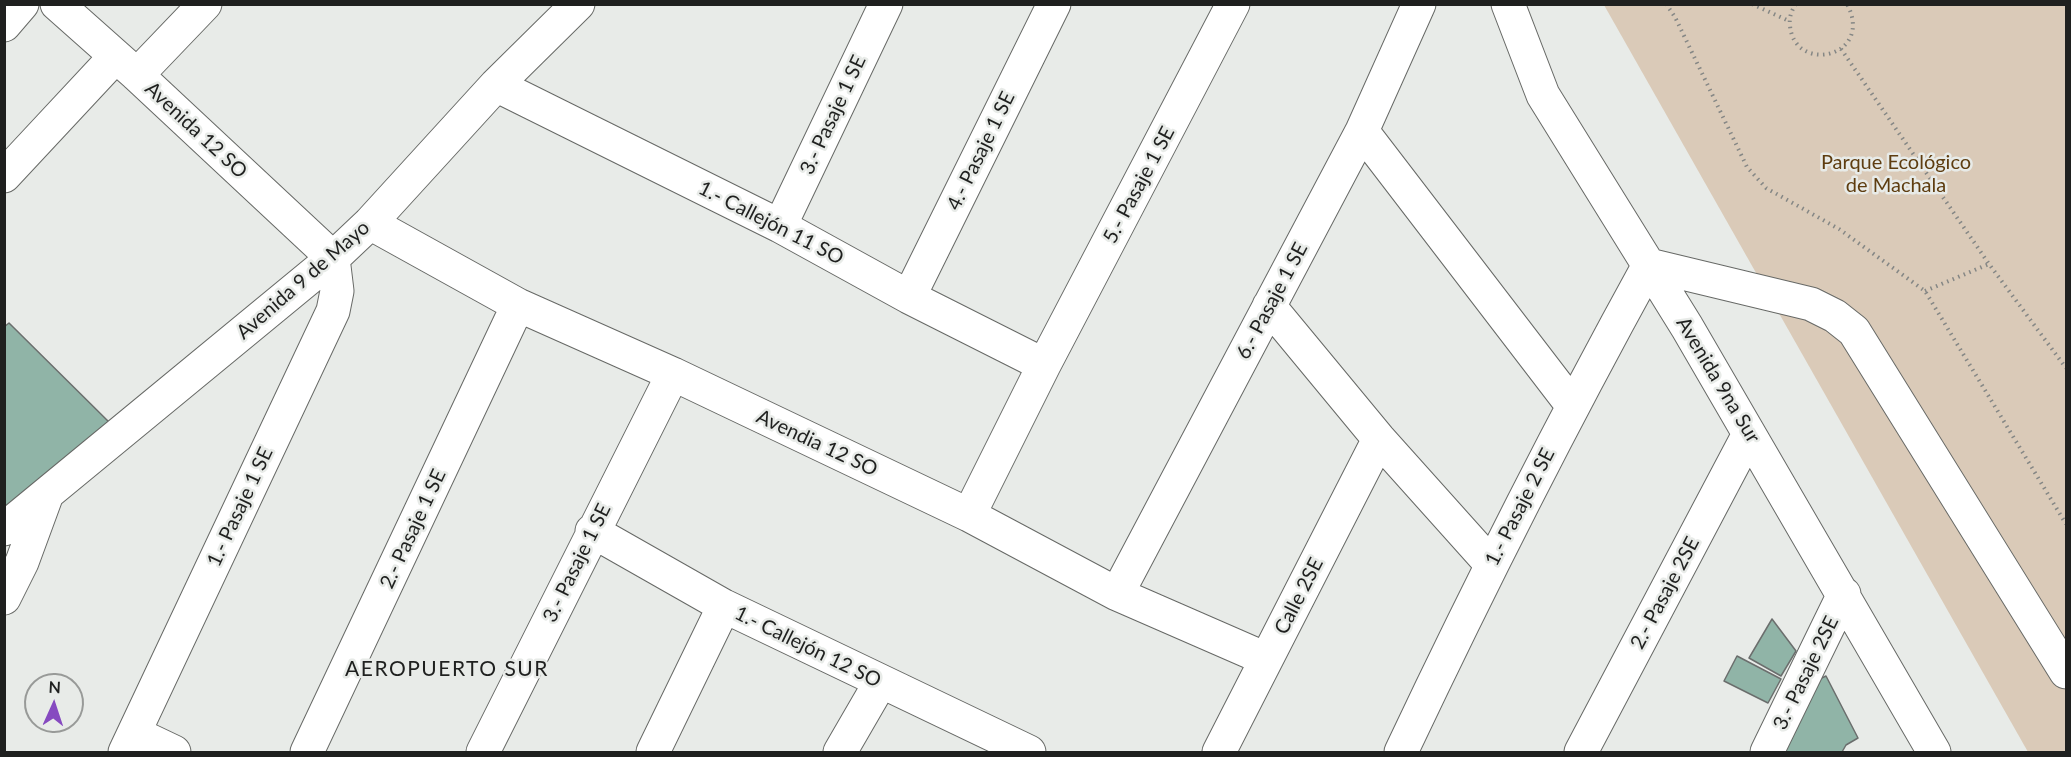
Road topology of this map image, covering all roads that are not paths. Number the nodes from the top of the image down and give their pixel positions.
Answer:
1 (22, 4) edge
2 (57, 4) edge
3 (204, 4) edge
4 (578, 4) edge
5 (886, 4) edge
6 (1054, 4) edge
7 (1233, 4) edge
8 (1419, 4) edge
9 (1501, 5) edge
10 (4, 25) edge
11 (126, 66) junction
12 (496, 85) junction
13 (1362, 131) junction
14 (4, 176) edge
15 (369, 223) junction
16 (780, 226) junction
17 (333, 258) junction
18 (1649, 265) junction
19 (909, 297) junction
20 (518, 305) junction
21 (1269, 306) junction
22 (1044, 365) junction
23 (673, 374) junction
24 (1572, 405) junction
25 (1749, 434) junction
26 (1379, 439) junction
27 (48, 494) junction
28 (969, 515) junction
29 (4, 530) edge
30 (592, 531) junction
31 (1491, 564) junction
32 (1117, 594) junction
33 (1844, 594) junction
34 (4, 598) edge
35 (724, 606) junction
36 (1266, 659) junction
37 (2067, 672) edge
38 (880, 683) junction
39 (130, 743) edge
40 (1410, 747) edge
41 (1023, 751) edge
42 (174, 753) edge
43 (307, 753) edge
44 (483, 753) edge
45 (652, 753) edge
46 (840, 753) edge
47 (1219, 753) edge
48 (1581, 753) edge
49 (1767, 753) edge
50 (1934, 753) edge

1 - 10 street
2 - 11 street, Avenida 12 SO
3 - 11 street
4 - 12 street, Avenida 9 de Mayo
5 - 16 street, 3.- Pasaje 1 SE
6 - 19 street, 4.- Pasaje 1 SE
7 - 22 street, 5.- Pasaje 1 SE
8 - 13 street, 6.- Pasaje 1 SE
9 - 18 street, Avenida 9na Sur
11 - 14 street
11 - 17 street, Avenida 12 SO
12 - 15 street, Avenida 9 de Mayo
12 - 16 street, 1.- Callejón 11 SO
13 - 21 street, 6.- Pasaje 1 SE
13 - 24 street
15 - 17 street, Avenida 9 de Mayo
15 - 20 street, Avendia 12 SO
16 - 19 street, 1.- Callejón 11 SO
17 - 27 street, Avenida 9 de Mayo
17 - 39 street, 1.- Pasaje 1 SE
18 - 24 street, 1.- Pasaje 2 SE
18 - 25 street, Avenida 9na Sur
18 - 37 street
19 - 22 street, 1.- Callejón 11 SO
20 - 23 street, Avendia 12 SO
20 - 43 street, 2.- Pasaje 1 SE
21 - 26 street
21 - 32 street, 6.- Pasaje 1 SE
22 - 28 street, 5.- Pasaje 1 SE
23 - 28 street, Avendia 12 SO
23 - 30 street, 3.- Pasaje 1 SE
24 - 31 street, 1.- Pasaje 2 SE
25 - 33 street, Avenida 9na Sur
25 - 48 street, 2.- Pasaje 2SE
26 - 31 street
26 - 36 street, Calle 2SE
27 - 29 street, Avenida 9 de Mayo
27 - 34 street
28 - 32 street, Avendia 12 SO
30 - 35 street, 1.- Callejón 12 SO
30 - 44 street, 3.- Pasaje 1 SE
31 - 40 street, 1.- Pasaje 2 SE
32 - 36 street, Avendia 12 SO
33 - 49 street, 3.- Pasaje 2SE
33 - 50 street, Avenida 9na Sur
35 - 38 street, 1.- Callejón 12 SO
35 - 45 street
36 - 47 street, Calle 2SE
38 - 41 street, 1.- Callejón 12 SO
38 - 46 street
39 - 42 street

